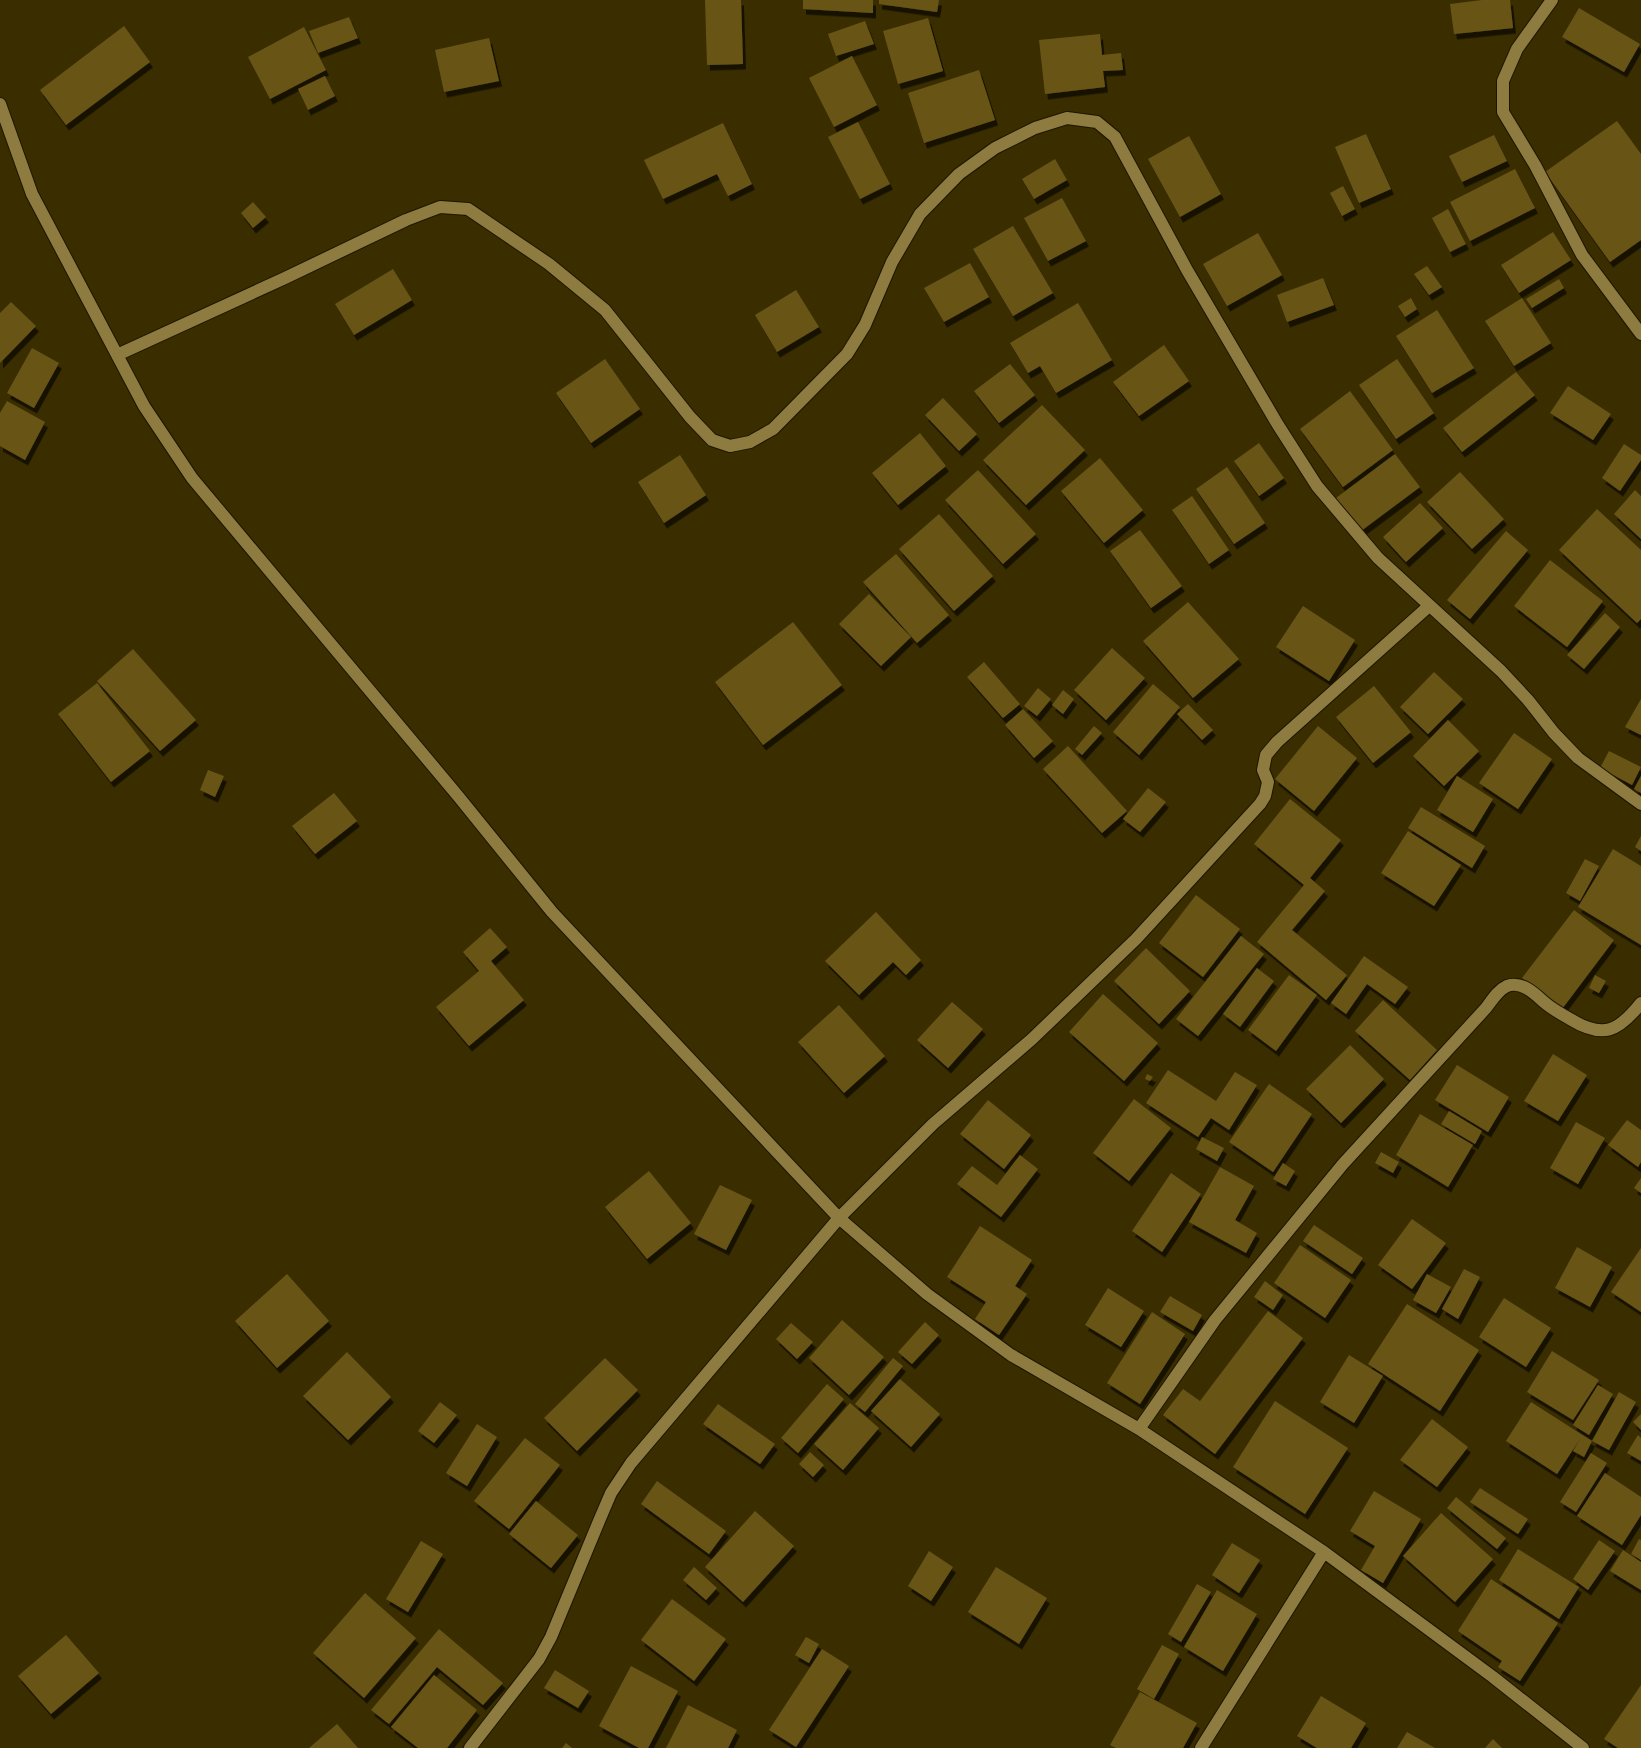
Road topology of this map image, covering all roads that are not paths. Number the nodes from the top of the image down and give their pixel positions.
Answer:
1 (1552, 0) edge
2 (0, 104) edge
3 (1641, 334) edge
4 (117, 355) junction
5 (1429, 606) junction
6 (1641, 804) edge
7 (1641, 1003) edge
8 (840, 1218) junction
9 (1138, 1429) junction
10 (1324, 1552) junction
11 (470, 1748) edge
12 (1201, 1748) edge
13 (1583, 1748) edge

1 - 3 street
2 - 4 street
4 - 5 street
4 - 8 street
5 - 6 street
5 - 8 street
7 - 9 street
8 - 9 street
8 - 11 street
9 - 10 street
10 - 12 street
10 - 13 street

